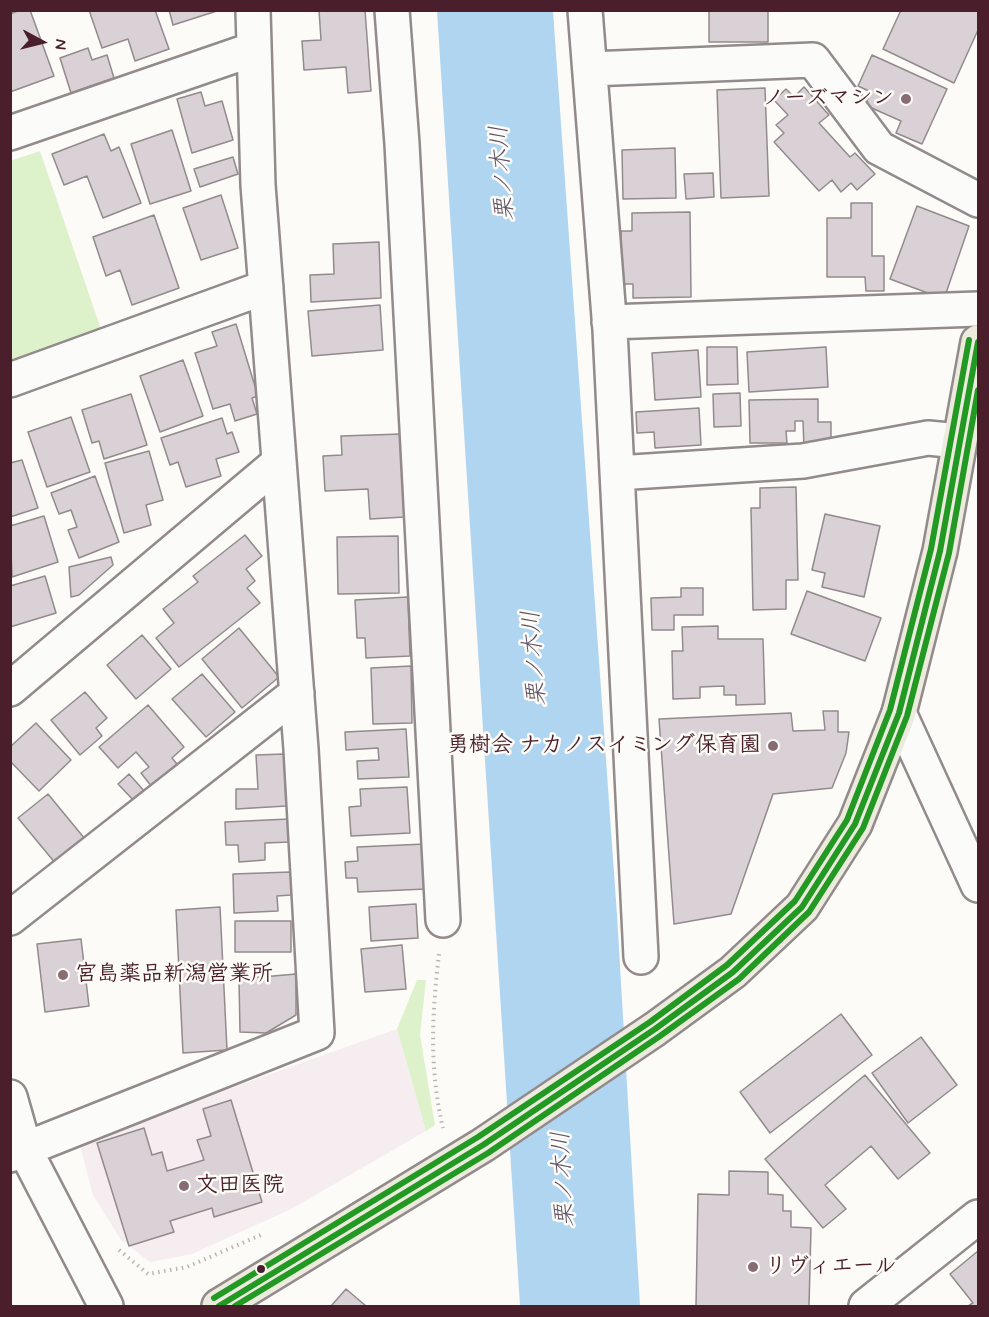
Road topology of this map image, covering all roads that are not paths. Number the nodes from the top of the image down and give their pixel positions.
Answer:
1 (253, 10) edge
2 (392, 10) edge
3 (585, 10) edge
4 (254, 49) junction
5 (590, 69) junction
6 (10, 133) edge
7 (978, 200) edge
8 (267, 287) junction
9 (978, 309) edge
10 (609, 322) junction
11 (978, 342) edge
12 (10, 380) edge
13 (959, 441) junction
14 (278, 463) junction
15 (617, 473) junction
16 (10, 689) edge
17 (297, 693) junction
18 (899, 713) junction
19 (978, 885) edge
20 (10, 918) edge
21 (442, 920) road end
22 (641, 957) dead end
23 (10, 1097) edge
24 (18, 1153) edge
25 (978, 1217) edge
26 (877, 1303) edge
27 (106, 1306) edge
28 (219, 1306) edge

1 - 4 street
2 - 21 street
3 - 5 street
4 - 6 street
4 - 8 street
5 - 7 street
5 - 10 street
8 - 12 street
8 - 14 street
9 - 10 street
10 - 15 street
11 - 13 main road
13 - 15 street
13 - 18 main road
14 - 16 street
14 - 17 street
15 - 22 street
17 - 20 street
17 - 24 street
18 - 19 street
18 - 28 main road
23 - 24 street
24 - 27 street
25 - 26 street

